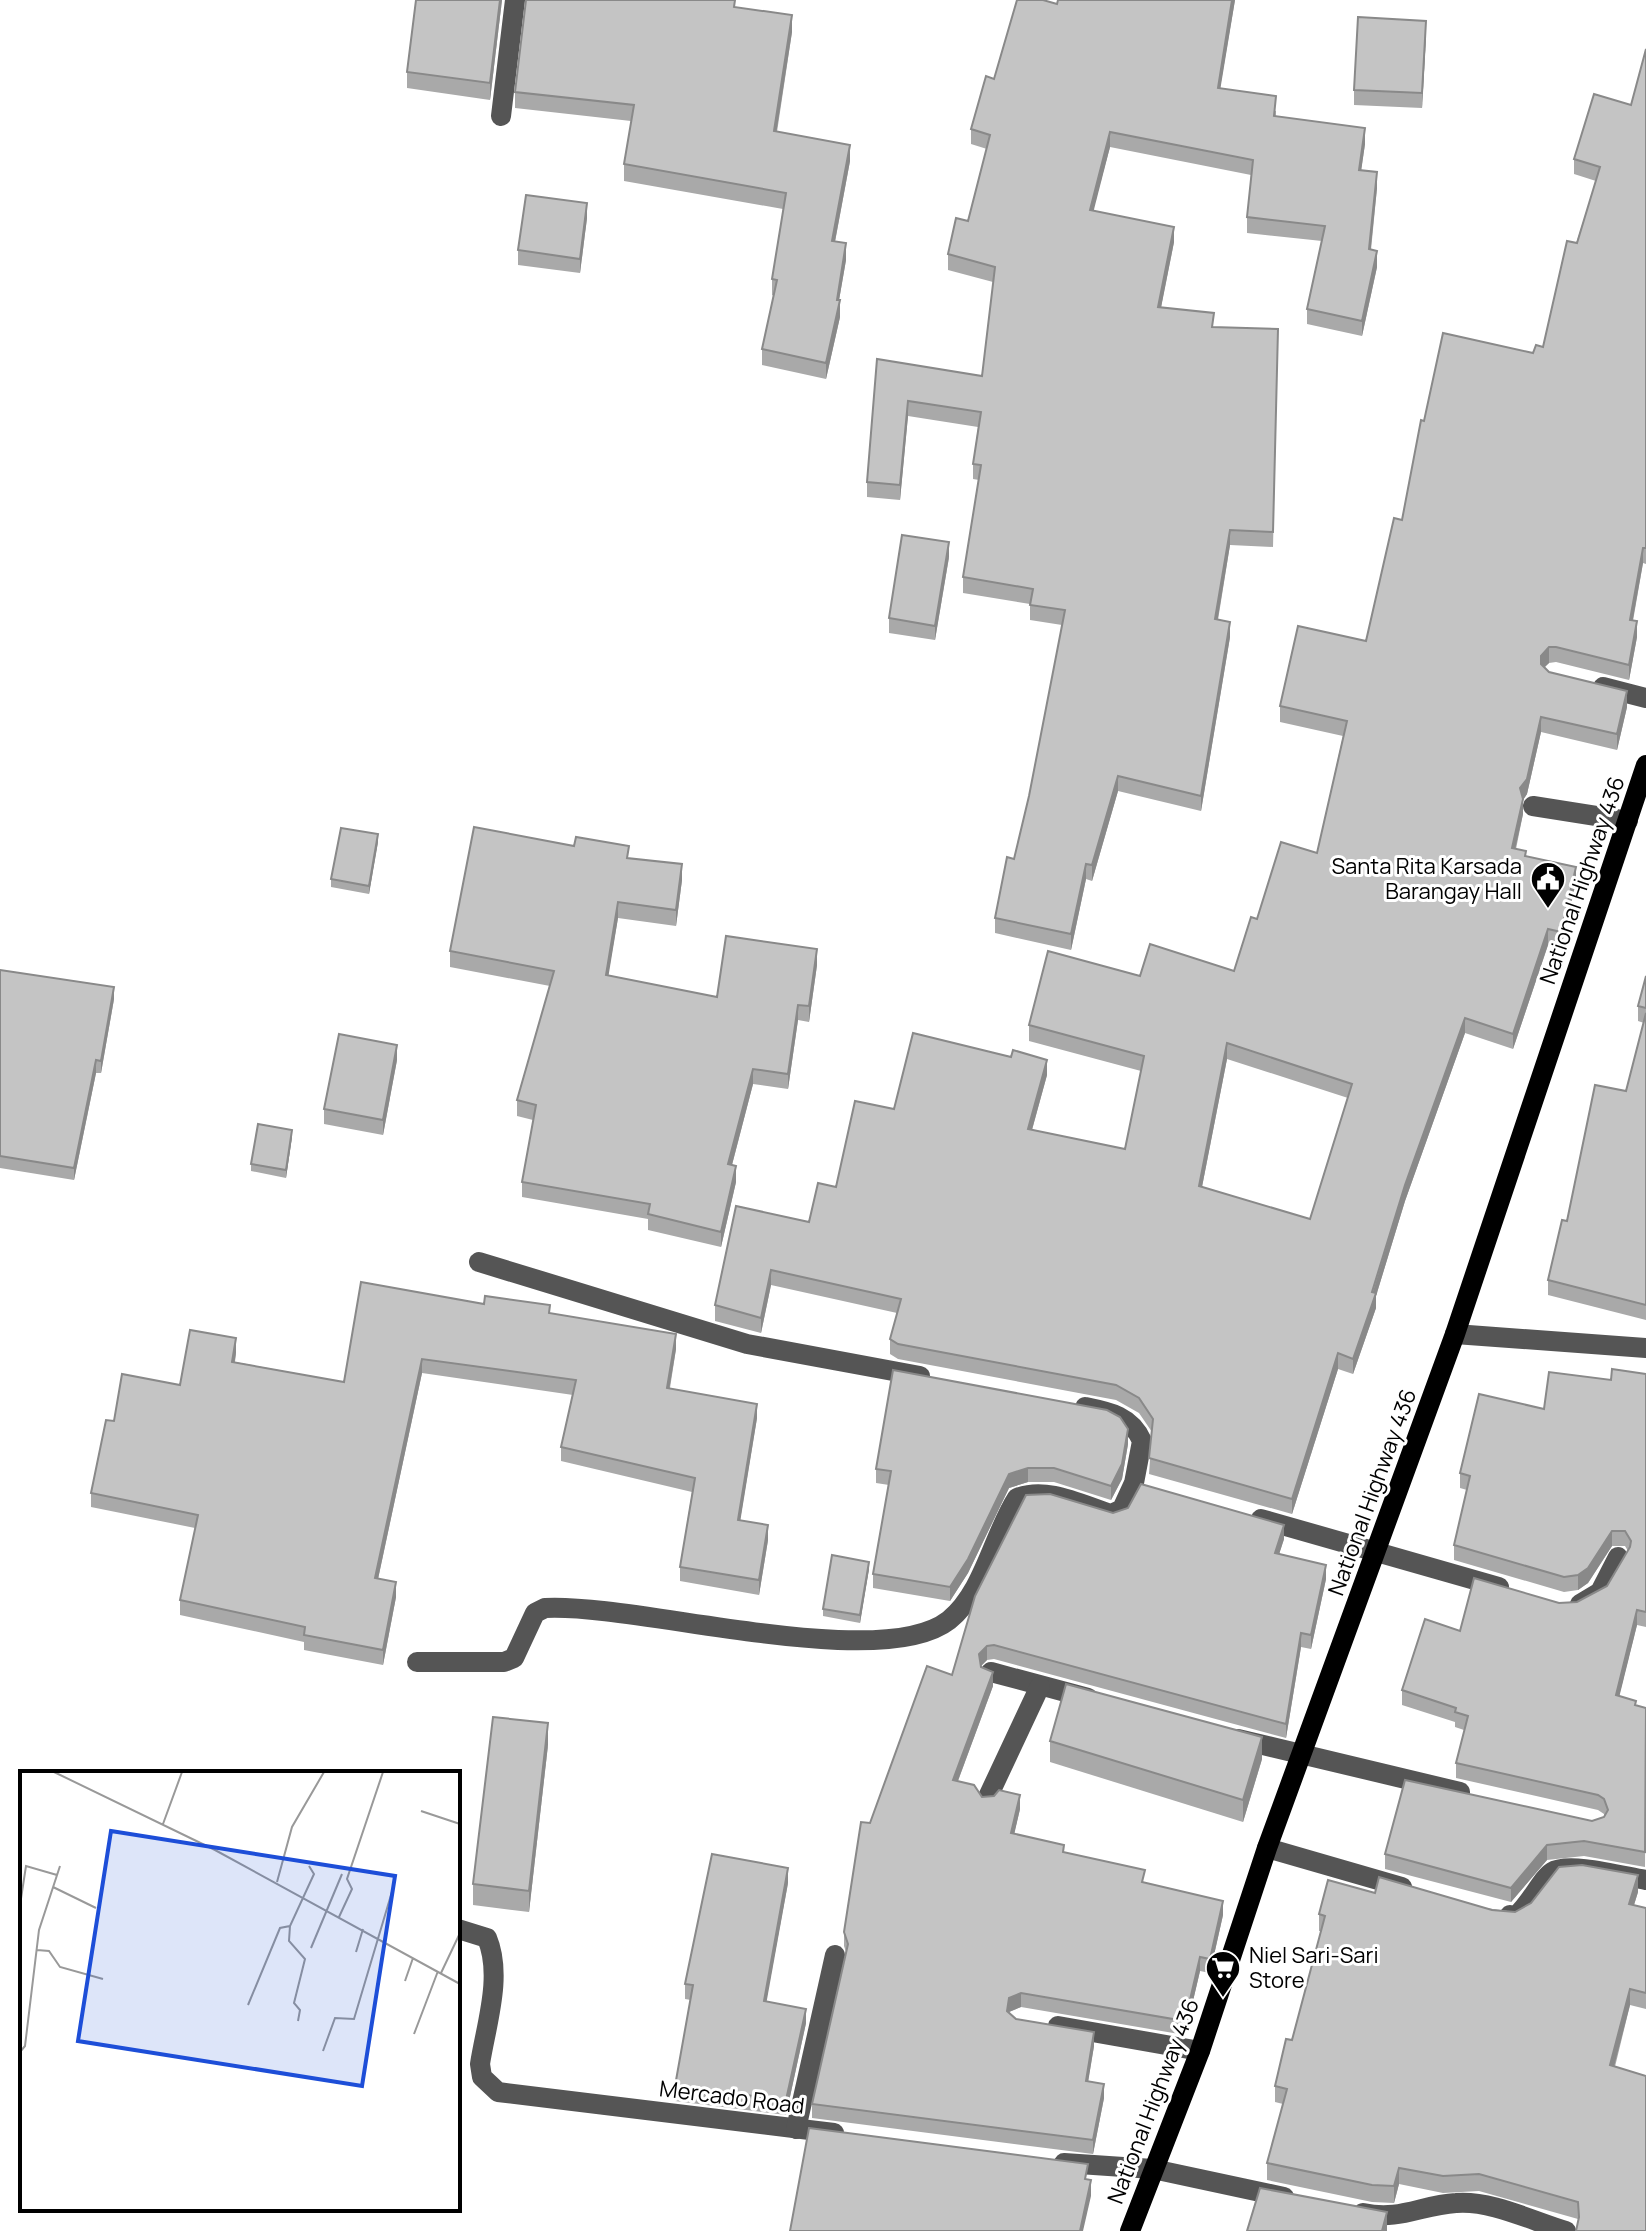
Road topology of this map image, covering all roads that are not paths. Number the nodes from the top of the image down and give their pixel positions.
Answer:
1 (515, 0) edge
2 (501, 116) dead end
3 (1584, 683) edge
4 (1646, 698) edge
5 (1646, 765) edge
6 (1533, 806) dead end
7 (1628, 821) junction
8 (479, 1262) dead end
9 (1455, 1334) junction
10 (1646, 1348) edge
11 (945, 1381) edge
12 (1066, 1404) edge
13 (1240, 1513) edge
14 (1376, 1552) junction
15 (1618, 1557) dead end
16 (1520, 1593) edge
17 (1563, 1605) edge
18 (417, 1662) dead end
19 (991, 1672) edge
20 (1040, 1686) junction
21 (1101, 1702) edge
22 (1225, 1735) edge
23 (1302, 1756) junction
24 (1487, 1798) edge
25 (987, 1799) edge
26 (1267, 1848) junction
27 (1646, 1880) edge
28 (1419, 1892) edge
29 (1495, 1914) edge
30 (460, 1930) edge
31 (835, 1955) dead end
32 (1032, 2022) edge
33 (1200, 2051) junction
34 (796, 2129) junction
35 (855, 2136) edge
36 (1044, 2160) edge
37 (1153, 2169) junction
38 (1308, 2202) edge
39 (1339, 2208) edge
40 (1130, 2231) edge
41 (1566, 2231) edge

1 - 2 street
3 - 4 street
5 - 7 main road, National Highway 436
6 - 7 street
7 - 9 main road, National Highway 436
8 - 11 street
9 - 10 street
9 - 14 main road, National Highway 436
12 - 18 street
13 - 14 street
14 - 16 street
14 - 23 main road, National Highway 436
15 - 17 street
19 - 20 street
20 - 21 street
20 - 25 street
22 - 23 street
23 - 24 street
23 - 26 main road, National Highway 436
26 - 28 street
26 - 33 main road, National Highway 436
27 - 29 street
30 - 34 street, Mercado Road
31 - 34 street
32 - 33 street
33 - 37 main road, National Highway 436
34 - 35 street, Mercado Road
36 - 37 street
37 - 38 street
37 - 40 main road, National Highway 436
39 - 41 street

